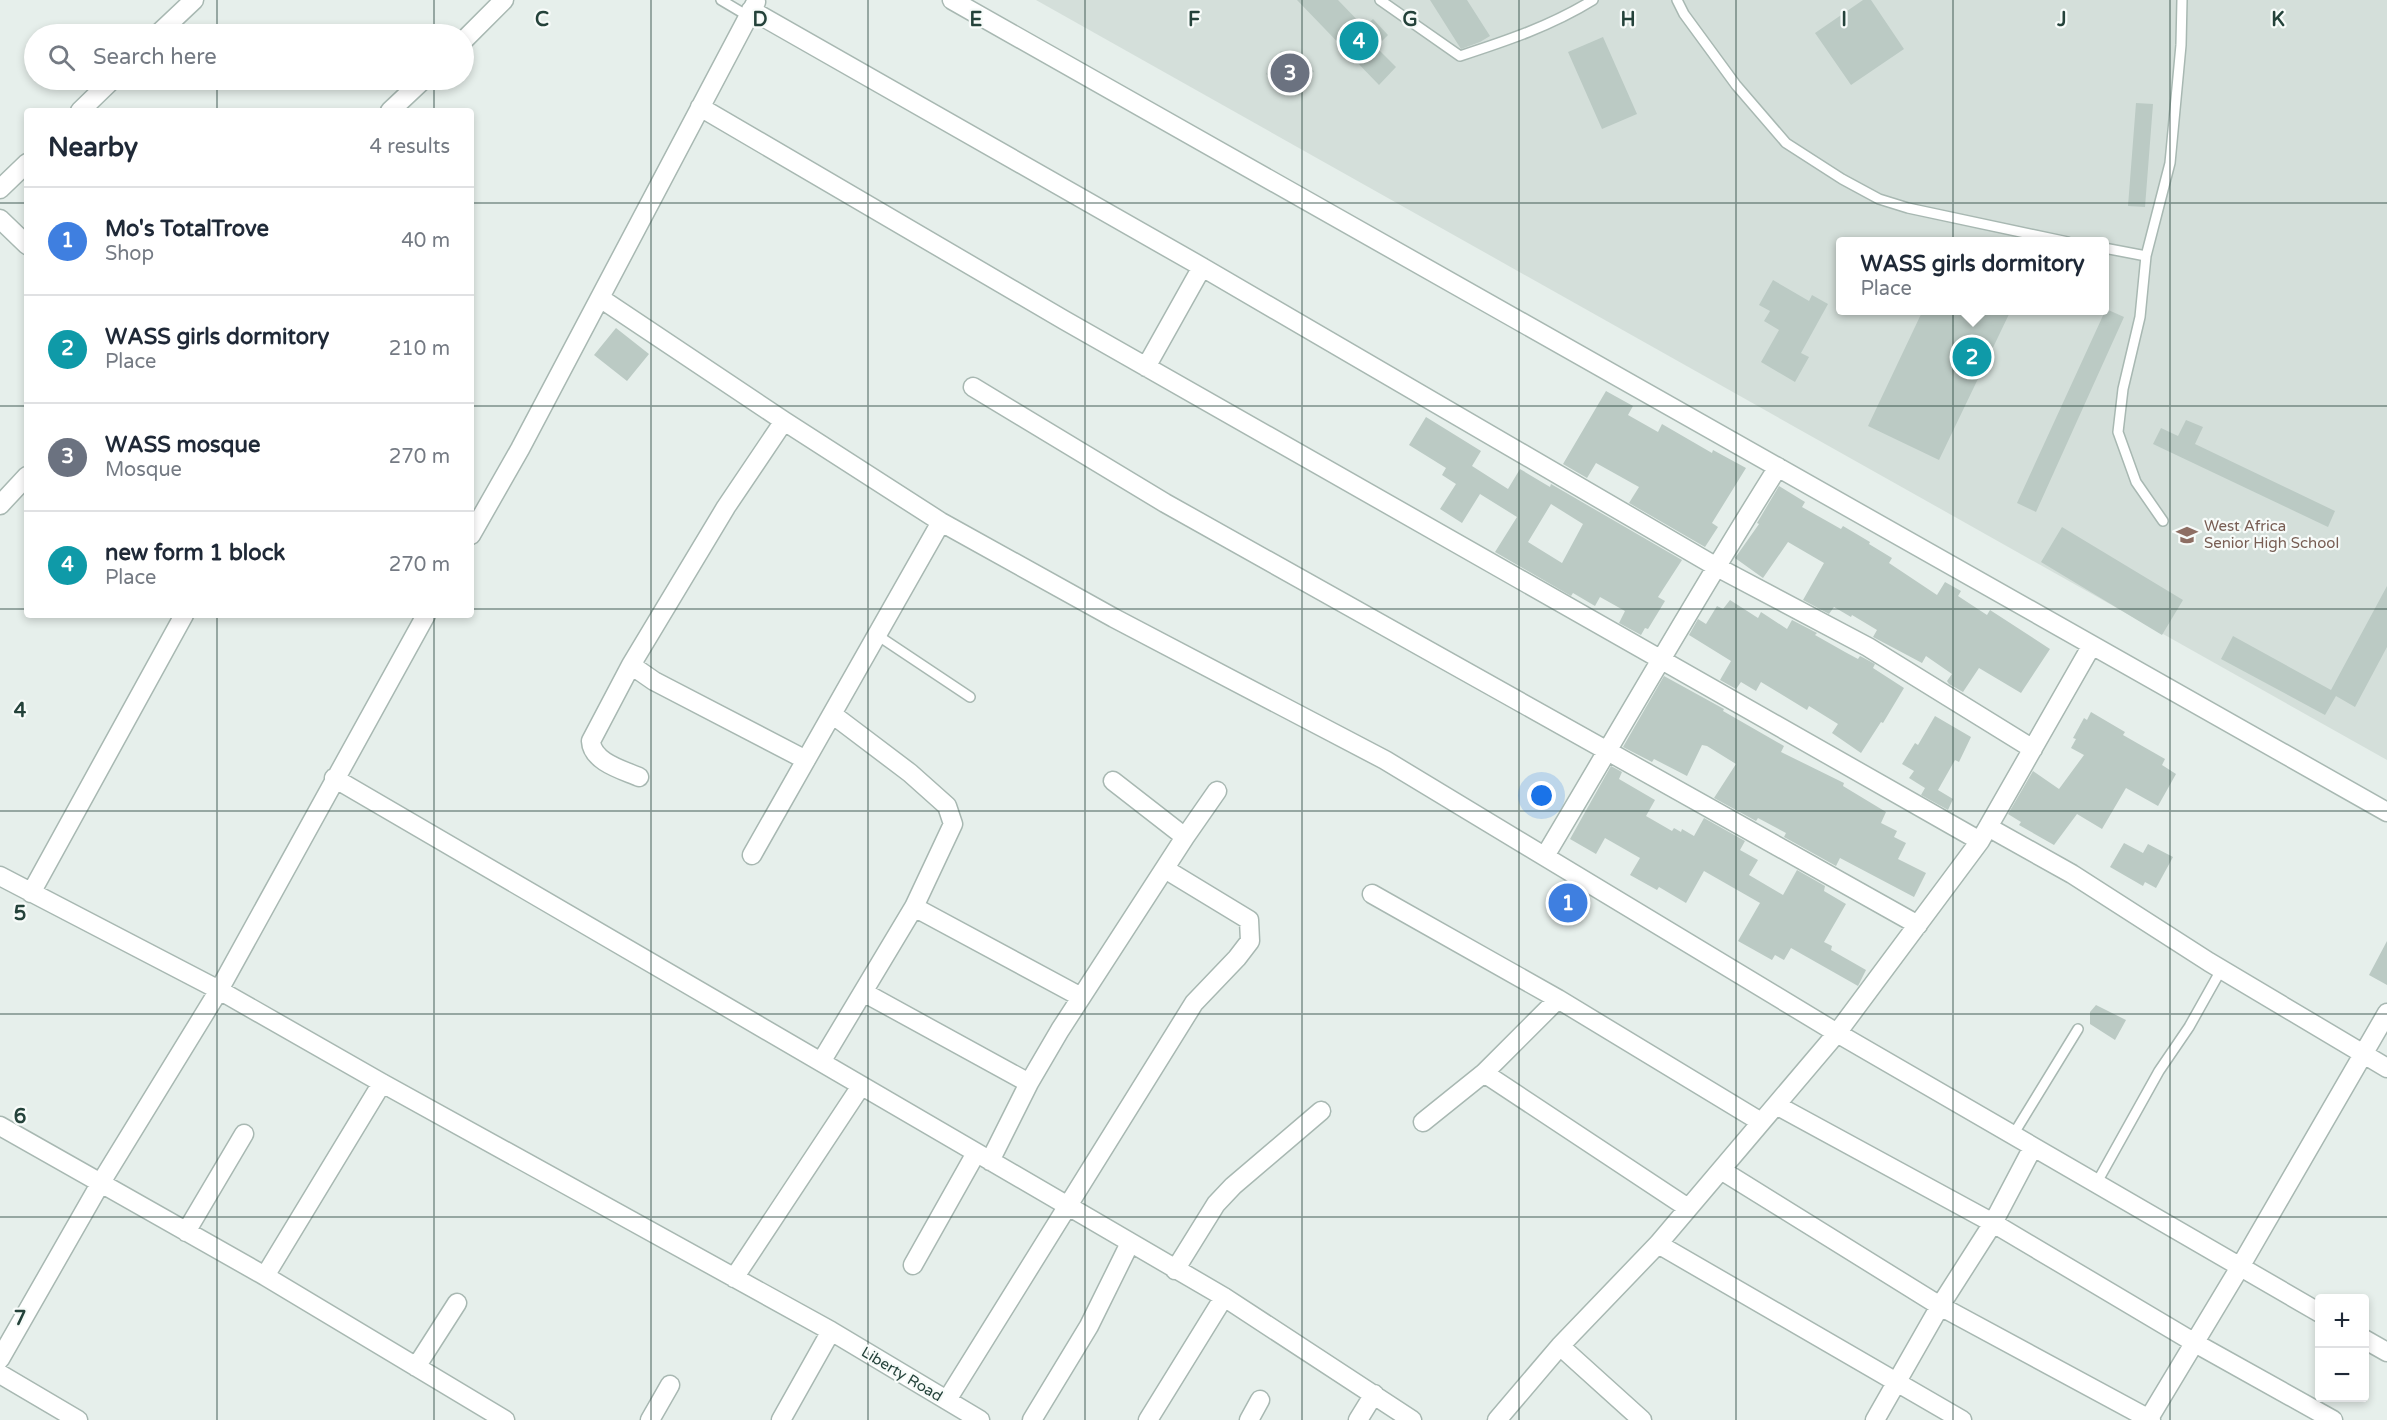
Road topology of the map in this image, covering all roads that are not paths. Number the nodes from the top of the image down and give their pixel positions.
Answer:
1 (194, 0) edge
2 (504, 0) edge
3 (721, 0) edge
4 (952, 0) edge
5 (1380, 0) edge
6 (1593, 0) edge
7 (1677, 0) edge
8 (2182, 0) edge
9 (752, 9) edge
10 (169, 24) edge
11 (474, 30) edge
12 (102, 90) edge
13 (412, 90) edge
14 (700, 107) junction
15 (83, 108) edge
16 (393, 108) edge
17 (24, 166) edge
18 (0, 189) edge
19 (0, 219) edge
20 (2044, 237) edge
21 (24, 242) edge
22 (2109, 249) edge
23 (2146, 255) junction
24 (1202, 267) junction
25 (600, 298) junction
26 (1146, 367) junction
27 (973, 387) dead end
28 (784, 421) junction
29 (1778, 467) junction
30 (24, 479) edge
31 (0, 504) edge
32 (2163, 521) dead end
33 (941, 522) junction
34 (474, 531) edge
35 (1715, 566) junction
36 (182, 618) edge
37 (424, 618) edge
38 (877, 635) junction
39 (2092, 645) junction
40 (1663, 660) junction
41 (631, 665) junction
42 (970, 697) dead end
43 (832, 714) junction
44 (2033, 749) junction
45 (1608, 751) junction
46 (806, 760) junction
47 (639, 777) dead end
48 (334, 778) junction
49 (1113, 781) dead end
50 (1217, 791) dead end
51 (2387, 812) edge
52 (1984, 834) junction
53 (1185, 837) junction
54 (752, 855) dead end
55 (1545, 856) junction
56 (1165, 869) junction
57 (0, 876) edge
58 (31, 893) junction
59 (1372, 894) dead end
60 (914, 907) junction
61 (1918, 925) junction
62 (2222, 969) junction
63 (219, 990) junction
64 (863, 992) junction
65 (1081, 997) junction
66 (1558, 999) junction
67 (2387, 1012) edge
68 (2078, 1029) dead end
69 (1837, 1033) junction
70 (2363, 1053) junction
71 (821, 1062) junction
72 (2387, 1068) edge
73 (1484, 1074) junction
74 (382, 1083) junction
75 (1029, 1083) junction
76 (861, 1086) junction
77 (1776, 1104) junction
78 (1321, 1111) dead end
79 (1423, 1122) dead end
80 (1761, 1122) junction
81 (0, 1126) edge
82 (244, 1134) dead end
83 (2013, 1135) junction
84 (2033, 1147) junction
85 (983, 1157) junction
86 (1721, 1170) junction
87 (100, 1184) junction
88 (2096, 1184) junction
89 (1068, 1207) junction
90 (1689, 1208) junction
91 (1993, 1224) junction
92 (186, 1232) junction
93 (1130, 1243) junction
94 (1658, 1244) junction
95 (913, 1265) dead end
96 (2240, 1267) junction
97 (1175, 1270) junction
98 (265, 1276) junction
99 (734, 1278) junction
100 (1224, 1297) junction
101 (457, 1302) dead end
102 (1940, 1306) junction
103 (2315, 1311) edge
104 (831, 1332) junction
105 (2369, 1342) edge
106 (2194, 1343) junction
107 (1560, 1347) junction
108 (2387, 1352) edge
109 (0, 1359) edge
110 (416, 1367) junction
111 (0, 1374) edge
112 (1896, 1383) junction
113 (670, 1385) dead end
114 (1374, 1394) junction
115 (947, 1400) junction
116 (1260, 1400) dead end
117 (78, 1420) edge
118 (505, 1420) edge
119 (650, 1420) edge
120 (781, 1420) edge
121 (980, 1420) edge
122 (1032, 1420) edge
123 (1148, 1420) edge
124 (1249, 1420) edge
125 (1358, 1420) edge
126 (1412, 1420) edge
127 (1497, 1420) edge
128 (1642, 1420) edge
129 (1875, 1420) edge
130 (1962, 1420) edge
131 (2150, 1420) edge
132 (2333, 1420) edge

1 - 10 street
2 - 11 street
3 - 9 lane
4 - 29 street
5 - 6 lane
7 - 20 lane
8 - 23 lane
9 - 14 street
9 - 24 street
12 - 15 street
13 - 16 street
14 - 25 street
14 - 26 street
17 - 18 street
19 - 21 street
22 - 23 lane
23 - 32 lane
24 - 26 street
24 - 35 street
25 - 28 street
25 - 34 street
26 - 40 street
27 - 45 street
28 - 33 street
28 - 41 street
29 - 35 street
29 - 39 street
30 - 31 street
33 - 38 street
33 - 55 street
35 - 40 street
35 - 44 street
36 - 58 street
37 - 48 street
38 - 42 lane
38 - 43 street
39 - 44 street
39 - 51 street
40 - 45 street
40 - 52 street
41 - 46 street
41 - 47 street
43 - 46 street
43 - 60 street
44 - 52 street
45 - 55 street
45 - 61 street
46 - 54 street
48 - 63 street
48 - 71 street
49 - 53 street
50 - 53 street
52 - 61 street
52 - 62 street
53 - 56 street
55 - 69 street
56 - 65 street
56 - 89 street
57 - 58 street, Liberty Road
58 - 63 street, Liberty Road
59 - 66 street
60 - 64 street
60 - 65 street
61 - 69 street
62 - 70 street
62 - 88 lane
63 - 74 street, Liberty Road
63 - 87 street
64 - 71 street
64 - 75 street
65 - 75 street
66 - 73 street
66 - 80 street
67 - 70 street
68 - 83 lane
69 - 77 street
69 - 83 street
70 - 72 street
70 - 96 street
71 - 76 street
73 - 79 street
73 - 90 street
74 - 98 street
74 - 99 street, Liberty Road
75 - 85 street
76 - 85 street
76 - 99 street
77 - 80 street
77 - 91 street
78 - 97 street
80 - 86 street
81 - 87 street
82 - 92 street
83 - 84 street
84 - 88 street
84 - 91 street
85 - 89 street
85 - 95 street
86 - 90 street
86 - 102 street
87 - 92 street
87 - 109 street
88 - 96 street
89 - 93 street
89 - 115 street
90 - 94 street
91 - 102 street
91 - 106 street
92 - 98 street
93 - 97 street
93 - 122 street
94 - 107 street
94 - 112 street
96 - 103 street
96 - 106 street
97 - 100 street
98 - 110 street
99 - 104 street, Liberty Road
100 - 114 street
100 - 123 street
101 - 110 street
102 - 112 street
102 - 131 street
104 - 115 street, Liberty Road
104 - 120 street
105 - 108 street
106 - 131 street
106 - 132 street
107 - 127 street
107 - 128 street
110 - 118 street
111 - 117 street
112 - 129 street
112 - 130 street
113 - 119 street
114 - 125 street
114 - 126 street
115 - 121 street, Liberty Road
116 - 124 street

